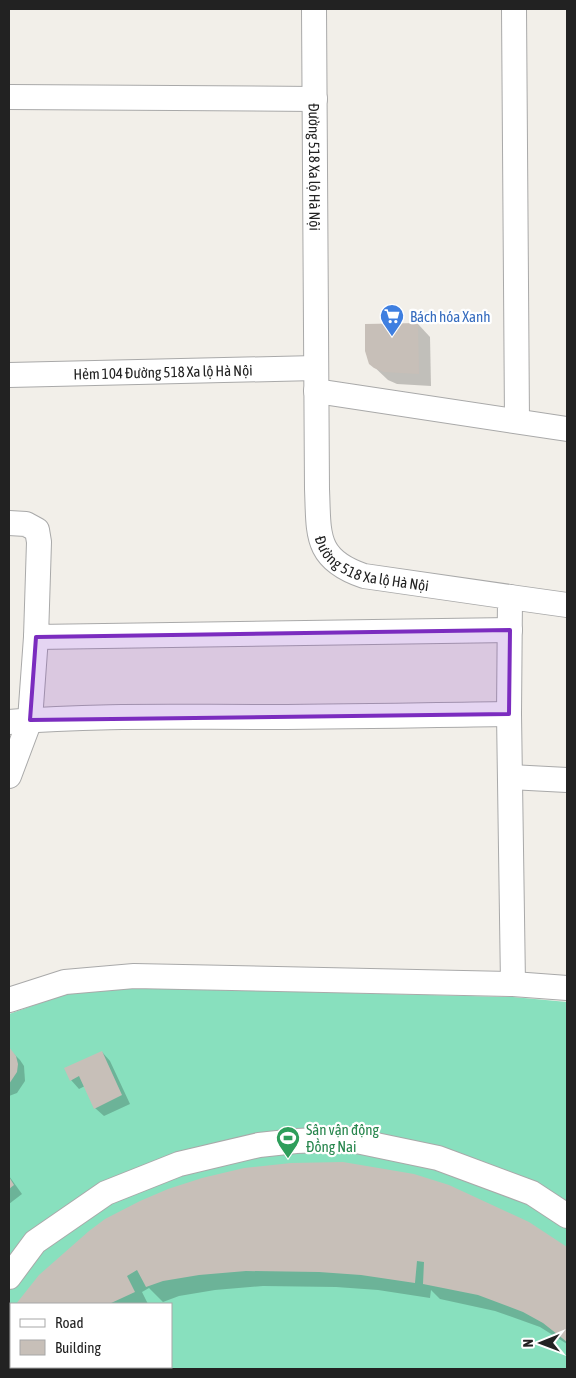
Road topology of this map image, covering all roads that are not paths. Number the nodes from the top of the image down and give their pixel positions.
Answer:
1 (314, 9) edge
2 (514, 9) edge
3 (9, 97) edge
4 (315, 99) junction
5 (9, 375) edge
6 (316, 379) junction
7 (517, 421) junction
8 (567, 429) edge
9 (9, 523) edge
10 (510, 597) junction
11 (567, 604) edge
12 (510, 630) junction
13 (36, 637) junction
14 (509, 714) junction
15 (19, 721) edge
16 (9, 776) edge
17 (510, 778) junction
18 (567, 780) edge
19 (514, 984) junction
20 (567, 988) edge
21 (9, 1000) edge
22 (567, 1216) edge
23 (9, 1277) edge

1 - 4 street, Đường 518 Xa lộ Hà Nội
2 - 7 street
3 - 4 street
4 - 6 street, Đường 518 Xa lộ Hà Nội
5 - 6 street, Hẻm 104 Đường 518 Xa lộ Hà Nội
6 - 7 street, Hẻm 104 Đường 518 Xa lộ Hà Nội
6 - 10 street, Đường 518 Xa lộ Hà Nội
7 - 8 street, Hẻm 104 Đường 518 Xa lộ Hà Nội
9 - 13 street
10 - 11 street, Đường 518 Xa lộ Hà Nội
10 - 12 street
12 - 13 street
12 - 14 street
13 - 15 street
14 - 15 street
14 - 17 street
15 - 16 street
17 - 18 street
17 - 19 street
19 - 20 street
19 - 21 street
22 - 23 street

